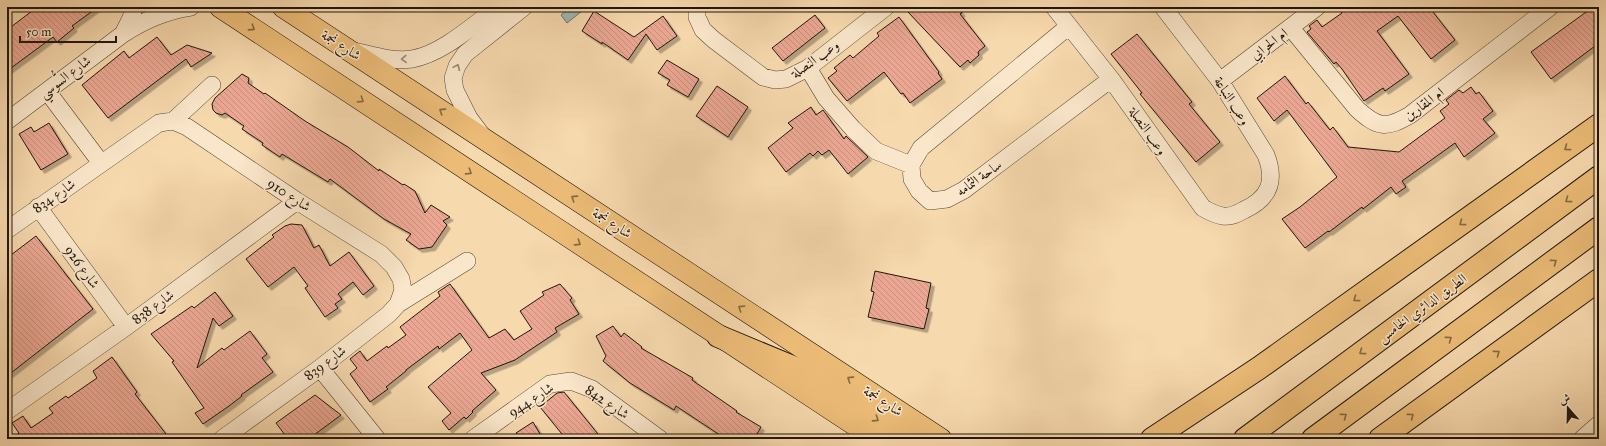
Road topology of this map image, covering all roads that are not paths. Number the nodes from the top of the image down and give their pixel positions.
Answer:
1 (134, 7) edge
2 (191, 7) edge
3 (220, 7) edge
4 (283, 7) edge
5 (498, 7) edge
6 (524, 7) edge
7 (697, 7) edge
8 (886, 7) edge
9 (1054, 7) edge
10 (1163, 7) edge
11 (1317, 7) edge
12 (1550, 7) edge
13 (1069, 26) junction
14 (1291, 28) junction
15 (122, 34) junction
16 (347, 49) junction
17 (808, 68) junction
18 (1111, 80) junction
19 (1220, 81) junction
20 (212, 85) dead end
21 (47, 90) junction
22 (7, 121) edge
23 (166, 122) junction
24 (1599, 125) edge
25 (485, 139) junction
26 (102, 163) junction
27 (911, 165) junction
28 (1599, 177) edge
29 (297, 201) junction
30 (1258, 202) joint
31 (38, 207) junction
32 (1599, 228) edge
33 (7, 230) edge
34 (467, 261) dead end
35 (1597, 281) edge
36 (400, 297) junction
37 (126, 327) junction
38 (718, 336) junction
39 (320, 368) junction
40 (1259, 368) junction
41 (571, 381) joint
42 (7, 411) edge
43 (1599, 424) edge
44 (1175, 438) edge
45 (222, 439) edge
46 (376, 439) edge
47 (473, 439) edge
48 (660, 439) edge
49 (876, 439) edge
50 (908, 439) edge
51 (941, 439) edge
52 (1152, 439) edge
53 (1245, 439) edge
54 (1313, 439) edge
55 (1380, 439) edge
56 (1582, 439) edge

1 - 15 street, شارع السُّوسي
2 - 15 street, شارع السُّوسي
3 -> 38 main road
4 - 16 main road, شارع نجمة
5 -> 16 street
25 -> 6 street
7 - 17 street, وعب النصلة
8 - 17 street, وعب النصلة
9 - 13 street, وعب النصلة
10 - 19 street, وعب النباعة
11 - 14 street, ام الحرابي
12 - 14 street, ام المقارين
13 - 18 street, وعب النصلة
13 - 27 street
14 - 19 street, ام الحرابي
15 - 21 street, شارع السُّوسي
25 -> 16 main road, شارع نجمة
17 - 27 street
18 - 27 street, ساحة الثمامه
18 - 30 street, وعب النصلة
19 - 30 street, وعب النباعة
20 - 23 street, شارع 834
21 - 22 street, شارع السُّوسي
21 - 26 street
23 - 26 street, شارع 834
23 - 29 street, شارع 910
24 -> 40 highway
51 -> 25 main road, شارع نجمة
26 - 31 street, شارع 834
28 -> 53 highway, الطريق الدائري الخامس
29 - 36 street, شارع 910
29 - 37 street, شارع 838
31 - 33 street, شارع 834
31 - 37 street, شارع 926
54 -> 32 highway
34 - 36 street, شارع 839
55 -> 35 highway
36 - 39 street, شارع 839
37 - 42 street, شارع 838
38 - 49 main road
38 -> 50 highway
39 - 45 street, شارع 839
39 - 46 street
40 - 44 highway
40 - 52 highway
41 - 47 street, شارع 944
41 - 48 street, شارع 842
43 - 56 street

